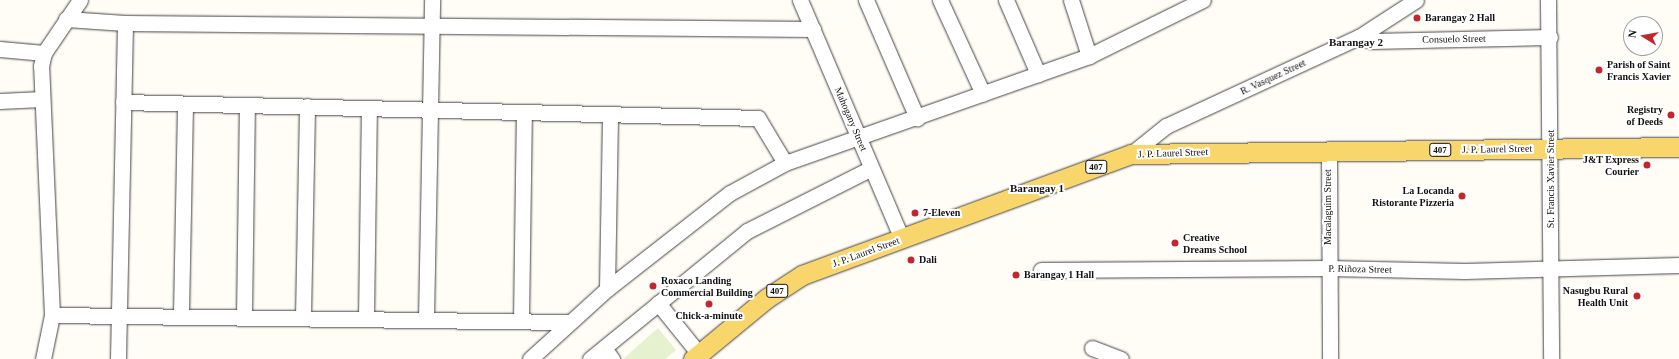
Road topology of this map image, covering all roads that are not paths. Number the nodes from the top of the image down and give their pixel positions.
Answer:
1 (432, 0) edge
2 (800, 0) edge
3 (866, 0) edge
4 (940, 0) edge
5 (1006, 0) edge
6 (1071, 0) edge
7 (1416, 0) edge
8 (1548, 0) edge
9 (77, 1) edge
10 (1200, 1) edge
11 (66, 20) junction
12 (125, 24) junction
13 (431, 26) junction
14 (813, 30) junction
15 (1359, 37) junction
16 (1550, 37) junction
17 (0, 49) edge
18 (44, 53) junction
19 (1089, 56) junction
20 (1038, 74) junction
21 (983, 94) junction
22 (42, 99) junction
23 (0, 101) edge
24 (123, 102) junction
25 (186, 104) junction
26 (247, 105) junction
27 (307, 106) junction
28 (369, 108) junction
29 (431, 110) junction
30 (524, 112) junction
31 (610, 114) junction
32 (917, 118) junction
33 (860, 139) junction
34 (1679, 147) edge
35 (1551, 148) junction
36 (1329, 151) junction
37 (1131, 154) junction
38 (785, 163) junction
39 (866, 171) dead end
40 (902, 238) junction
41 (1679, 265) edge
42 (1328, 268) junction
43 (1552, 268) junction
44 (1041, 270) dead end
45 (607, 289) junction
46 (658, 303) junction
47 (121, 313) junction
48 (181, 314) junction
49 (52, 315) junction
50 (244, 316) junction
51 (303, 317) junction
52 (366, 318) junction
53 (426, 319) junction
54 (521, 321) junction
55 (568, 322) junction
56 (1092, 348) dead end
57 (608, 353) edge
58 (696, 356) edge
59 (43, 359) edge
60 (118, 359) edge
61 (530, 359) edge
62 (590, 359) edge
63 (1121, 359) edge
64 (1330, 359) edge
65 (1551, 359) edge

1 - 13 street
2 - 14 street, Mahogany Street
3 - 32 street
4 - 21 street
5 - 20 street
6 - 19 street
7 - 15 street, R. Vasquez Street
8 - 16 street, St. Francis Xavier Street
9 - 11 street
10 - 19 street
11 - 12 street
11 - 18 street
12 - 13 street
12 - 24 street
13 - 14 street
13 - 29 street
14 - 33 street, Mahogany Street
15 - 16 street, Consuelo Street
15 - 37 street, R. Vasquez Street
16 - 35 street, St. Francis Xavier Street
17 - 18 street
18 - 22 street
19 - 20 street
20 - 21 street
21 - 32 street
22 - 23 street
22 - 49 street
24 - 25 street
24 - 47 street
25 - 26 street
25 - 48 street
26 - 27 street
26 - 50 street
27 - 28 street
27 - 51 street
28 - 29 street
28 - 52 street
29 - 30 street
29 - 53 street
30 - 31 street
30 - 54 street
31 - 38 street
31 - 45 street
32 - 33 street
33 - 38 street
33 - 40 street, Mahogany Street
34 - 35 main road, J. P. Laurel Street / 407
35 - 36 main road, J. P. Laurel Street / 407
35 - 43 street, St. Francis Xavier Street
36 - 37 main road, J. P. Laurel Street / 407
36 - 42 street, Macalaguim Street
37 - 40 main road, J. P. Laurel Street / 407
38 - 45 street
39 - 46 street
40 - 58 main road, J. P. Laurel Street / 407
41 - 43 street, P. Riñoza Street
42 - 43 street, P. Riñoza Street
42 - 44 street, P. Riñoza Street
42 - 64 street, Macalaguim Street
43 - 65 street, St. Francis Xavier Street
45 - 55 street
46 - 57 street
46 - 58 street
47 - 48 street
47 - 49 street
47 - 60 street
48 - 50 street
49 - 59 street
50 - 51 street
51 - 52 street
52 - 53 street
53 - 54 street
54 - 55 street
55 - 61 street
56 - 63 street
57 - 62 street

